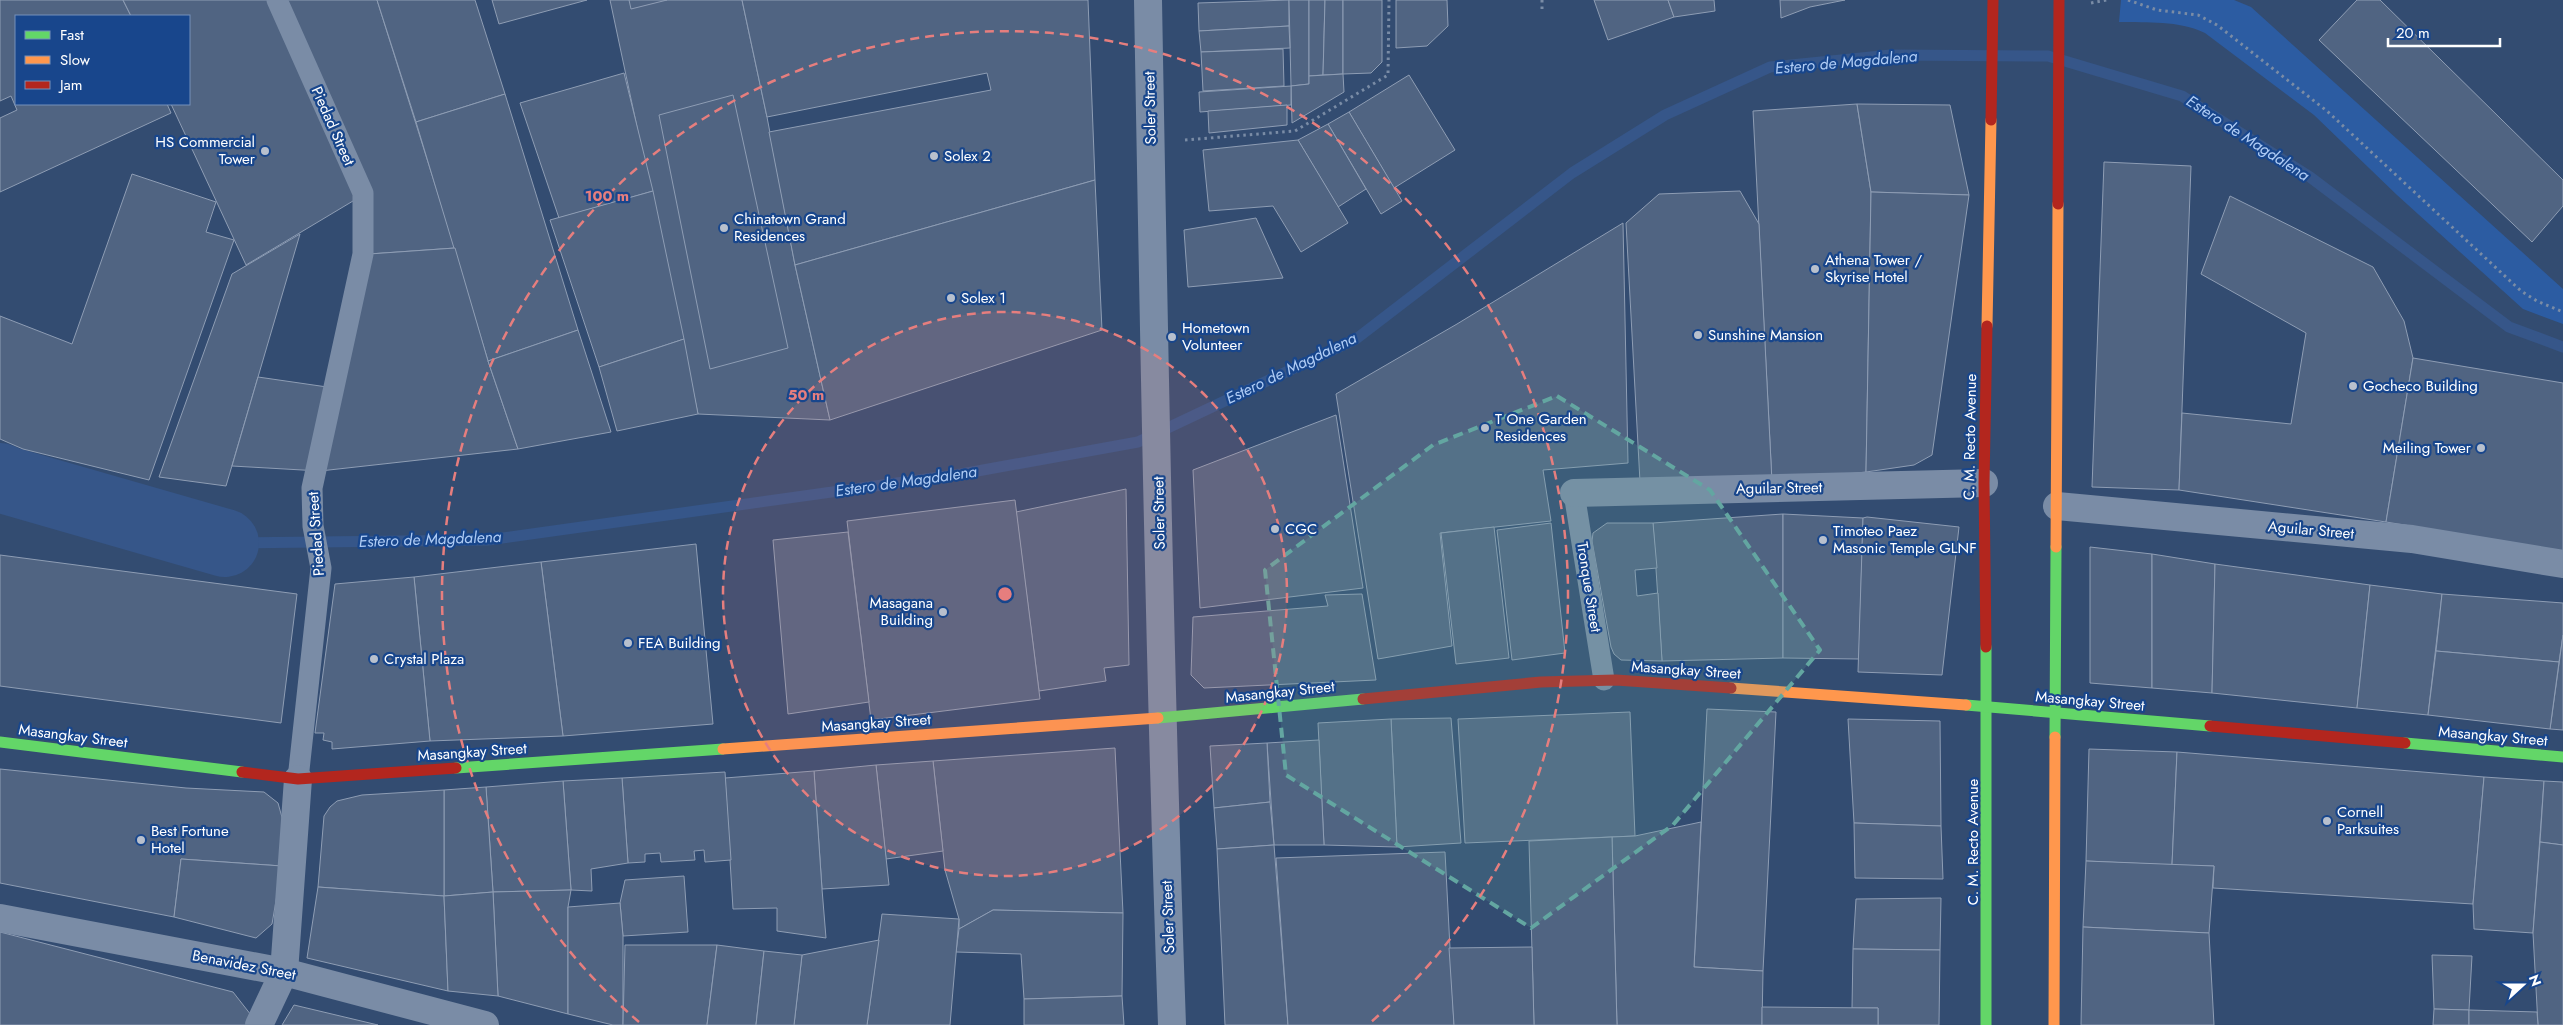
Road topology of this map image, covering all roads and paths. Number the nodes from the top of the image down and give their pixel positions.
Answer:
1 (276, 0) edge
2 (1148, 0) edge
3 (1389, 0) edge
4 (1542, 0) edge
5 (1993, 0) edge
6 (2128, 0) edge
7 (2059, 4) edge
8 (1542, 12) dead end
9 (1150, 143) junction
10 (2563, 312) edge
11 (1984, 483) junction
12 (1574, 493) joint
13 (2057, 506) junction
14 (2563, 564) edge
15 (1604, 680) junction
16 (1987, 707) junction
17 (2056, 714) junction
18 (1161, 718) junction
19 (0, 742) edge
20 (2563, 757) edge
21 (298, 779) junction
22 (0, 918) edge
23 (284, 972) junction
24 (259, 1025) edge
25 (485, 1025) edge
26 (1172, 1025) edge
27 (1986, 1025) edge
28 (2054, 1025) edge

1 - 21 lane, Piedad Street
2 - 9 street, Soler Street
3 - 9 path
4 - 8 path
5 - 11 street, C. M. Recto Avenue
6 - 10 path
7 - 13 street
9 - 18 street, Soler Street
11 - 12 street, Aguilar Street
11 - 16 street, C. M. Recto Avenue
12 - 15 lane, Tronque Street
13 - 14 street, Aguilar Street
13 - 17 street
15 - 16 street, Masangkay Street
15 - 18 street, Masangkay Street
16 - 17 street, Masangkay Street
16 - 27 street, C. M. Recto Avenue
17 - 20 street, Masangkay Street
17 - 28 street
18 - 21 street, Masangkay Street
18 - 26 street, Soler Street
19 - 21 street, Masangkay Street
21 - 23 street, Piedad Street
22 - 23 street, Benavidez Street
23 - 24 street, Piedad Street
23 - 25 street, Benavidez Street

